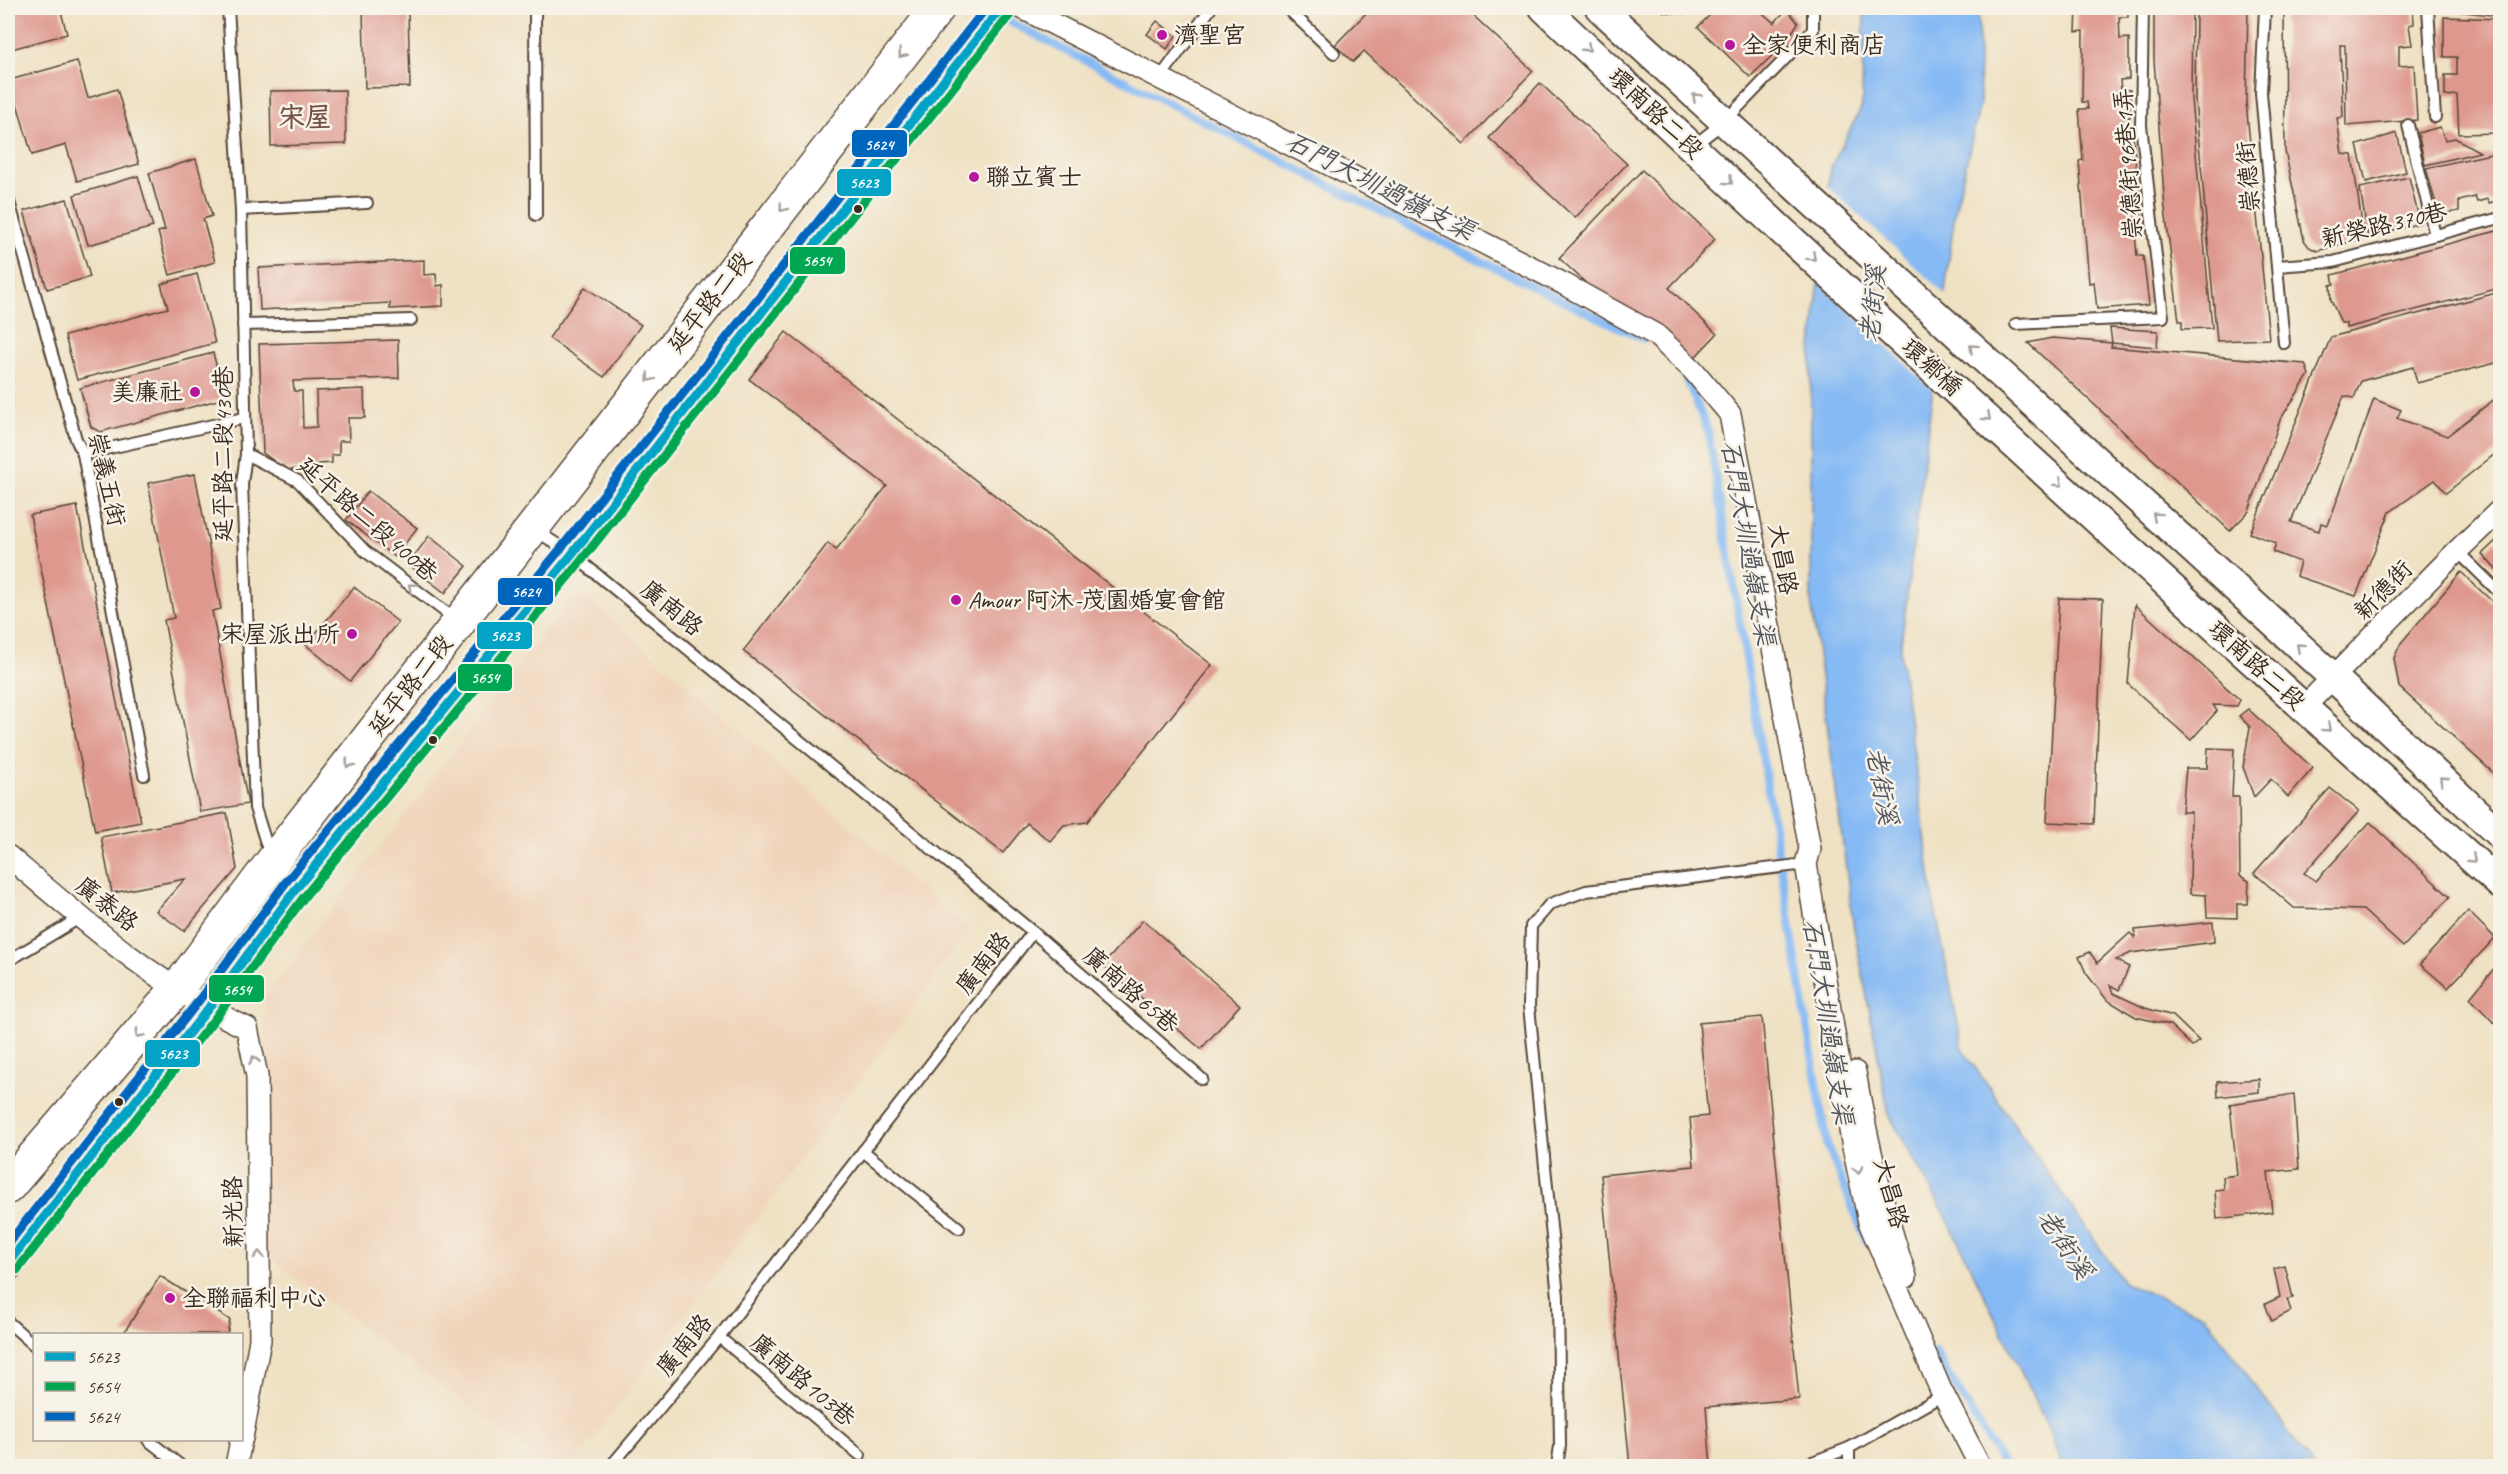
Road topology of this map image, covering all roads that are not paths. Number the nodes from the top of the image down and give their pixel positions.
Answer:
1 (228, 8) edge
2 (535, 8) edge
3 (938, 8) edge
4 (1001, 8) edge
5 (1022, 8) edge
6 (1211, 8) edge
7 (1287, 8) edge
8 (1544, 8) edge
9 (1600, 8) edge
10 (1813, 8) edge
11 (2143, 8) edge
12 (2265, 8) edge
13 (2428, 8) edge
14 (1334, 53) dead end
15 (1160, 78) junction
16 (2434, 117) dead end
17 (1724, 122) junction
18 (2408, 125) dead end
19 (1692, 147) junction
20 (1786, 178) joint
21 (8, 198) edge
22 (367, 203) dead end
23 (241, 210) junction
24 (536, 215) dead end
25 (1769, 217) joint
26 (2500, 218) edge
27 (2435, 235) junction
28 (2277, 266) junction
29 (411, 320) dead end
30 (2016, 324) dead end
31 (243, 326) junction
32 (2284, 343) dead end
33 (2031, 401) joint
34 (244, 418) junction
35 (2016, 444) joint
36 (83, 454) junction
37 (246, 454) junction
38 (2500, 510) edge
39 (533, 529) junction
40 (2457, 551) junction
41 (572, 554) junction
42 (2500, 593) edge
43 (459, 622) junction
44 (2334, 678) junction
45 (2304, 707) junction
46 (144, 776) dead end
47 (2500, 835) edge
48 (8, 856) edge
49 (1808, 856) junction
50 (272, 862) junction
51 (2500, 884) edge
52 (295, 890) junction
53 (81, 917) junction
54 (1033, 932) junction
55 (8, 962) edge
56 (177, 989) junction
57 (207, 1010) junction
58 (1202, 1079) dead end
59 (863, 1151) junction
60 (8, 1187) edge
61 (959, 1228) dead end
62 (8, 1263) edge
63 (8, 1322) edge
64 (719, 1337) junction
65 (33, 1344) edge
66 (1945, 1394) junction
67 (243, 1429) edge
68 (149, 1441) edge
69 (241, 1441) edge
70 (1849, 1448) junction
71 (860, 1455) dead end
72 (181, 1467) edge
73 (236, 1467) edge
74 (611, 1467) edge
75 (1557, 1467) edge
76 (1802, 1467) edge
77 (1849, 1467) edge
78 (1980, 1467) edge

1 - 23 lane, 延平路二段430巷
2 - 24 lane
3 -> 39 main road, 延平路二段
4 - 41 main road, 延平路二段
5 - 15 street, 大昌路
6 - 15 lane
7 - 14 lane
8 -> 19 main road, 環南路二段
17 -> 9 main road, 環南路二段
10 - 17 lane
11 - 30 lane, 崇德街96巷1弄
12 - 28 lane, 崇德街
13 - 16 lane
15 - 49 street, 大昌路
17 - 19 lane
17 - 20 main road, 環南路二段
18 - 27 lane
19 -> 25 main road, 環南路二段
33 -> 20 main road, 環鄉橋
21 - 36 lane, 崇義五街
22 - 23 lane
23 - 31 lane, 延平路二段430巷
25 -> 35 main road, 環鄉橋
26 - 27 lane, 新榮路370巷
27 - 28 lane, 新榮路370巷
28 - 32 lane, 崇德街
29 - 31 lane
31 - 34 lane, 延平路二段430巷
44 -> 33 main road, 環南路二段
34 - 36 lane
34 - 37 lane, 延平路二段430巷
35 -> 45 main road, 環南路二段
36 - 46 lane, 崇義五街
43 -> 37 lane, 延平路二段400巷
37 - 50 lane, 延平路二段430巷
38 - 40 street, 新德街
39 - 41 lane, 廣南路
39 - 43 main road, 延平路二段
40 - 42 lane
40 - 44 street, 新德街
41 - 52 main road, 延平路二段
41 - 54 lane, 廣南路
43 -> 50 main road, 延平路二段
44 - 45 street, 新德街
47 -> 44 main road, 環南路二段
45 -> 51 main road, 環南路二段
48 - 53 street, 廣泰路
49 - 66 street, 大昌路
49 - 75 lane
50 - 52 lane, 延平路二段430巷
50 - 56 main road, 延平路二段
52 - 57 main road, 延平路二段
53 - 55 lane
53 - 56 street, 廣泰路
54 - 58 lane, 廣南路65巷
54 - 59 lane, 廣南路
56 - 57 street, 廣泰路
56 -> 60 main road, 延平路二段
57 - 62 main road, 延平路二段
67 -> 57 street, 新光路
59 - 61 lane
59 - 64 lane, 廣南路
63 - 65 lane
64 - 71 lane, 廣南路103巷
64 - 74 lane, 廣南路
66 - 70 lane
66 - 78 street
68 - 72 lane
69 - 73 street, 新光路
70 - 76 lane
70 - 77 lane

